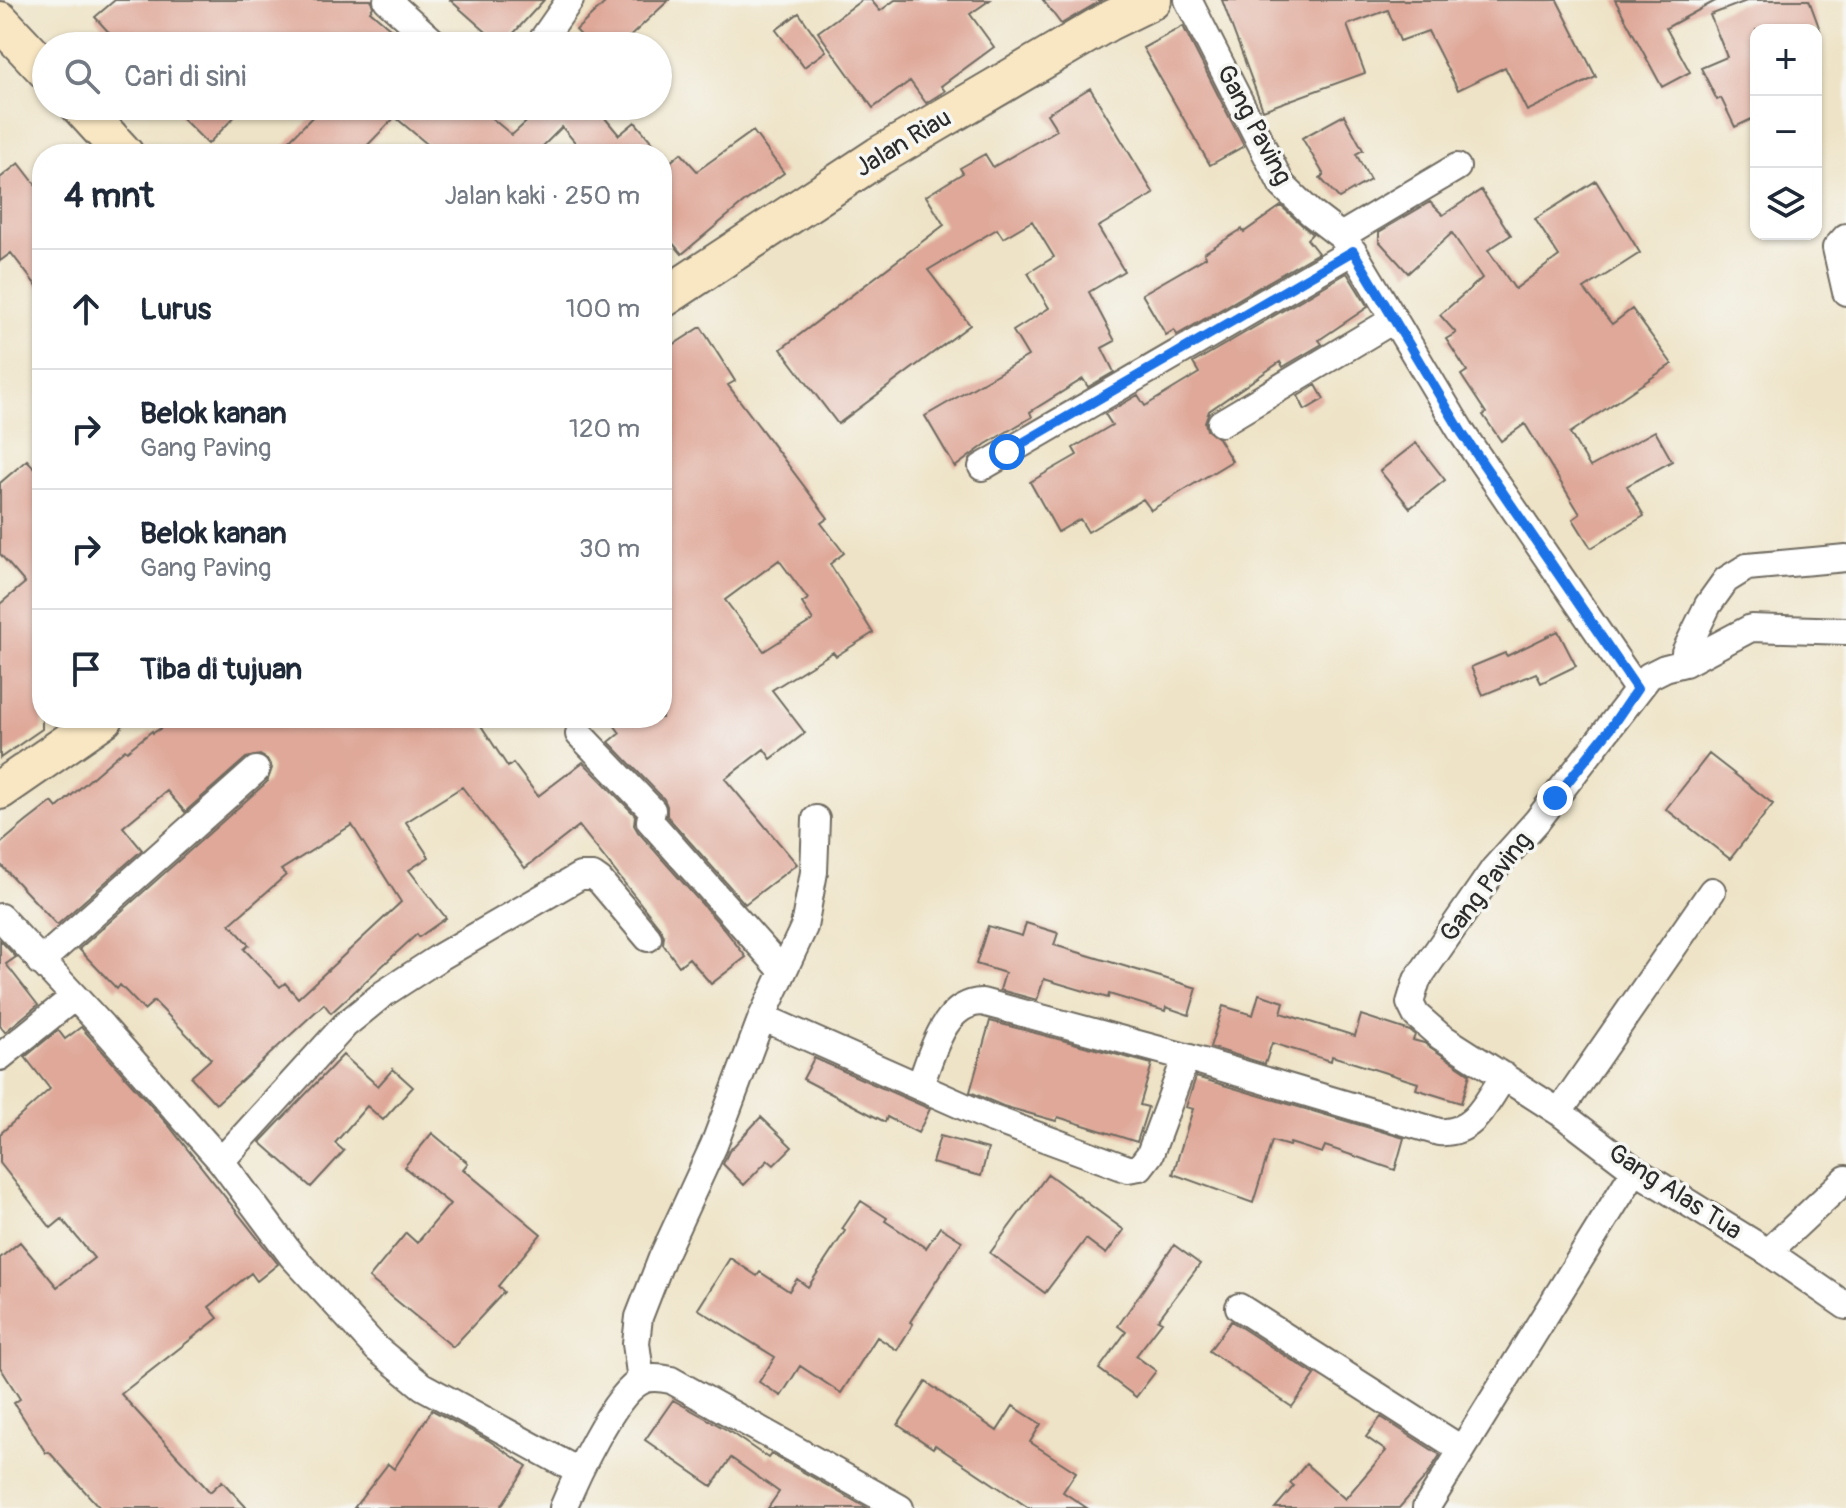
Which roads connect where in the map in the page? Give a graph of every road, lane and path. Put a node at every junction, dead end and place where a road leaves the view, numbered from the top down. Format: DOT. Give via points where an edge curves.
graph roads {
  1 [pos="387,0"];
  2 [pos="570,0"];
  3 [pos="1152,0"];
  4 [pos="1188,0"];
  5 [pos="0,21"];
  6 [pos="422,32"];
  7 [pos="548,32"];
  8 [pos="32,55"];
  9 [pos="93,120"];
  10 [pos="115,144"];
  11 [pos="1457,167"];
  12 [pos="1846,237"];
  13 [pos="1347,244"];
  14 [pos="672,292"];
  15 [pos="1846,292"];
  16 [pos="1393,320"];
  17 [pos="1221,423"];
  18 [pos="982,467"];
  19 [pos="1846,558"];
  20 [pos="1846,631"];
  21 [pos="1685,663"];
  22 [pos="1637,689"];
  23 [pos="90,728"];
  24 [pos="579,734"];
  25 [pos="256,770"];
  26 [pos="0,790"];
  27 [pos="816,819"];
  28 [pos="1712,891"];
  29 [pos="0,917"];
  30 [pos="648,938"];
  31 [pos="40,962"];
  32 [pos="782,970"];
  33 [pos="74,997"];
  34 [pos="762,1017"];
  35 [pos="0,1057"];
  36 [pos="1186,1057"];
  37 [pos="1504,1076"];
  38 [pos="920,1085"];
  39 [pos="1559,1112"];
  40 [pos="221,1161"];
  41 [pos="1635,1170"];
  42 [pos="1846,1179"];
  43 [pos="1768,1252"];
  44 [pos="1846,1306"];
  45 [pos="1239,1307"];
  46 [pos="641,1381"];
  47 [pos="1461,1449"];
  48 [pos="578,1471"];
  49 [pos="563,1508"];
  50 [pos="900,1508"];
  51 [pos="1426,1508"];
  1 -- 6 [label="street"];
  2 -- 7 [label="street"];
  3 -- 14 [label="main road, Jalan Riau" via="879,156"];
  4 -- 13 [label="street, Gang Paving" via="1282,185"];
  5 -- 8 [label="main road"];
  9 -- 10 [label="main road"];
  11 -- 13 [label="street"];
  12 -- 15 [label="street" via="1836,248"];
  13 -- 16 [label="street, Gang Paving"];
  13 -- 18 [label="street"];
  16 -- 17 [label="street"];
  16 -- 22 [label="street, Gang Paving" via="1462,433"];
  19 -- 21 [label="street" via="1747,567 1726,580 1696,628"];
  20 -- 21 [label="street" via="1751,628"];
  21 -- 22 [label="street" via="1649,676"];
  22 -- 37 [label="street, Gang Paving" via="1494,869 1411,994 1412,1010 1426,1024"];
  23 -- 26 [label="main road"];
  24 -- 32 [label="street" via="652,810 650,821"];
  25 -- 31 [label="street"];
  27 -- 32 [label="street" via="804,927"];
  28 -- 39 [label="street"];
  29 -- 31 [label="street"];
  30 -- 40 [label="street" via="600,881 580,876 383,994 345,1025"];
  31 -- 33 [label="street"];
  32 -- 34 [label="street"];
  33 -- 35 [label="street"];
  33 -- 40 [label="street"];
  34 -- 38 [label="street"];
  34 -- 46 [label="street" via="714,1145 639,1317"];
  36 -- 37 [label="street" via="1447,1133 1468,1126"];
  36 -- 38 [label="street" via="975,1002 949,1019"];
  36 -- 38 [label="street" via="1150,1154 1132,1169 1043,1139"];
  37 -- 39 [label="street, Gang Alas Tua"];
  39 -- 41 [label="street, Gang Alas Tua"];
  40 -- 48 [label="street" via="292,1256 377,1349 422,1386"];
  41 -- 43 [label="street, Gang Alas Tua"];
  41 -- 47 [label="street"];
  42 -- 43 [label="street"];
  43 -- 44 [label="street, Gang Alas Tua"];
  45 -- 47 [label="street"];
  46 -- 48 [label="street" via="621,1401"];
  46 -- 50 [label="street" via="671,1380"];
  47 -- 51 [label="street"];
  48 -- 49 [label="street"];
}
